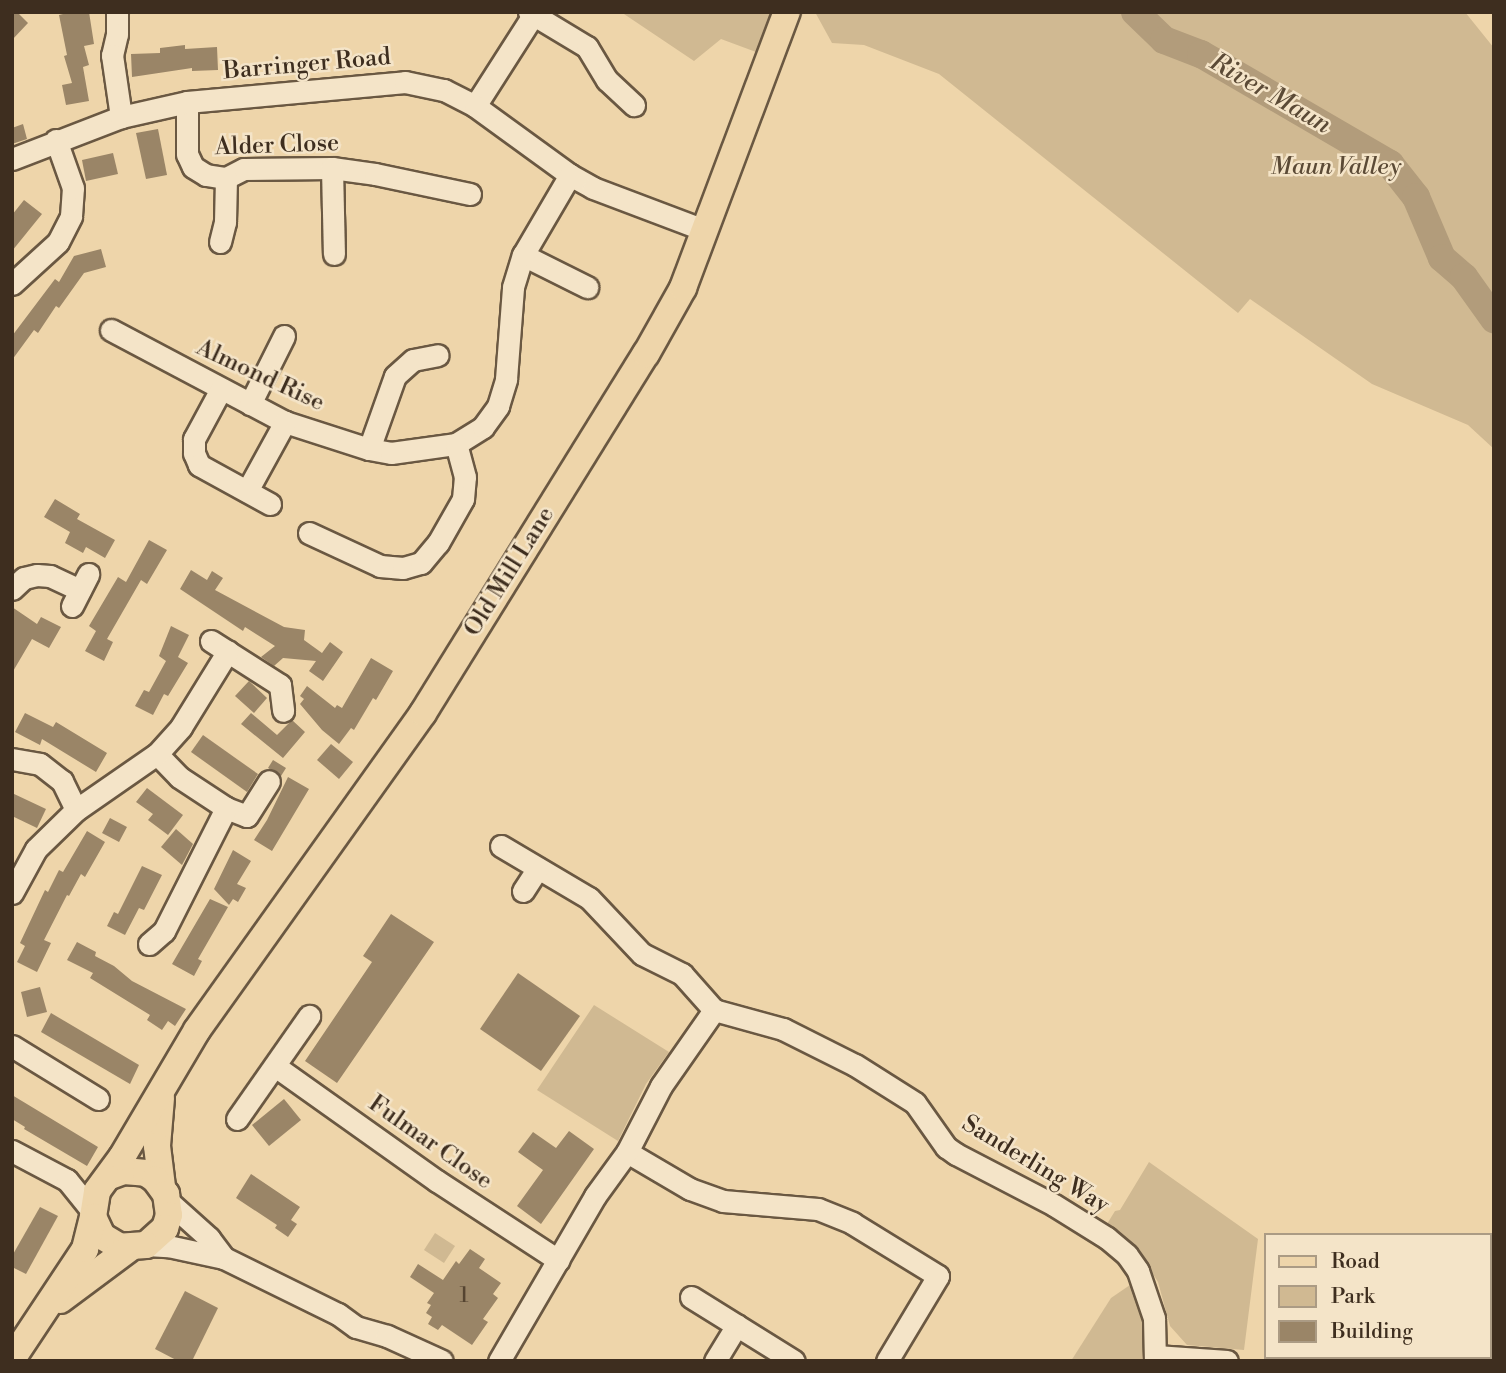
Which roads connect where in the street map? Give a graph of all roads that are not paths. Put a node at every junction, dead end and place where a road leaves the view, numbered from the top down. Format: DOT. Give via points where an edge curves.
graph roads {
  1 [pos="117,12"];
  2 [pos="787,12"];
  3 [pos="532,13"];
  4 [pos="187,102"];
  5 [pos="634,105"];
  6 [pos="475,106"];
  7 [pos="121,117"];
  8 [pos="56,140"];
  9 [pos="12,159"];
  10 [pos="332,169"];
  11 [pos="569,175"];
  12 [pos="226,177"];
  13 [pos="470,194"];
  14 [pos="704,230"];
  15 [pos="220,242"];
  16 [pos="334,254"];
  17 [pos="523,255"];
  18 [pos="12,284"];
  19 [pos="587,287"];
  20 [pos="284,336"];
  21 [pos="118,341"];
  22 [pos="438,355"];
  23 [pos="221,389"];
  24 [pos="250,404"];
  25 [pos="285,422"];
  26 [pos="456,444"];
  27 [pos="369,449"];
  28 [pos="247,491"];
  29 [pos="270,504"];
  30 [pos="309,533"];
  31 [pos="12,589"];
  32 [pos="80,590"];
  33 [pos="283,711"];
  34 [pos="157,754"];
  35 [pos="12,759"];
  36 [pos="269,781"];
  37 [pos="226,808"];
  38 [pos="76,810"];
  39 [pos="501,846"];
  40 [pos="538,867"];
  41 [pos="523,891"];
  42 [pos="12,893"];
  43 [pos="149,944"];
  44 [pos="714,1010"];
  45 [pos="309,1016"];
  46 [pos="12,1046"];
  47 [pos="275,1066"];
  48 [pos="161,1093"];
  49 [pos="98,1099"];
  50 [pos="237,1119"];
  51 [pos="12,1152"];
  52 [pos="627,1152"];
  53 [pos="108,1178"];
  54 [pos="66,1180"];
  55 [pos="165,1194"];
  56 [pos="92,1214"];
  57 [pos="138,1247"];
  58 [pos="225,1258"];
  59 [pos="558,1260"];
  60 [pos="691,1297"];
  61 [pos="47,1309"];
  62 [pos="737,1325"];
  63 [pos="1155,1358"];
  64 [pos="12,1359"];
  65 [pos="893,1359"];
  66 [pos="442,1361"];
  67 [pos="499,1361"];
  68 [pos="715,1361"];
  69 [pos="794,1361"];
  70 [pos="1227,1361"];
  1 -- 7 [label="street" via="112,55"];
  2 -- 14 [label="main road, Old Mill Lane"];
  3 -- 5 [label="street" via="587,47 607,80"];
  3 -- 6 [label="street"];
  4 -- 6 [label="street, Barringer Road" via="405,82 444,90"];
  4 -- 7 [label="street, Barringer Road"];
  4 -- 12 [label="street, Alder Close" via="187,154 194,167 206,175"];
  6 -- 11 [label="street, Barringer Road"];
  7 -- 8 [label="street, Barringer Road"];
  8 -- 9 [label="street, Barringer Road"];
  8 -- 18 [label="street" via="73,188 71,216 58,242"];
  10 -- 12 [label="street, Alder Close" via="244,169"];
  10 -- 13 [label="street, Alder Close"];
  10 -- 16 [label="street"];
  11 -- 14 [label="street, Barringer Road" via="637,207"];
  11 -- 17 [label="street, Almond Rise"];
  12 -- 15 [label="street"];
  14 -- 48 [label="main road, Old Mill Lane" via="683,288 646,354 423,713 197,1030"];
  17 -- 19 [label="street"];
  17 -- 26 [label="street, Almond Rise" via="513,287 506,379 498,406 483,427"];
  20 -- 24 [label="street"];
  21 -- 23 [label="street, Almond Rise"];
  22 -- 27 [label="street" via="413,360 394,376"];
  23 -- 24 [label="street, Almond Rise"];
  23 -- 28 [label="street" via="194,439 194,453 199,465"];
  24 -- 25 [label="street, Almond Rise"];
  25 -- 27 [label="street, Almond Rise"];
  25 -- 28 [label="street"];
  26 -- 27 [label="street, Almond Rise" via="391,453"];
  26 -- 30 [label="street" via="465,477 463,499 421,563 403,568 380,566"];
  28 -- 29 [label="street"];
  31 -- 32 [label="street" via="24,578 37,575"];
  33 -- 34 [label="street" via="288,678 220,646 181,727"];
  34 -- 37 [label="street" via="179,777"];
  34 -- 38 [label="street"];
  35 -- 38 [label="street" via="40,764 62,781"];
  36 -- 37 [label="street" via="247,816"];
  37 -- 43 [label="street" via="164,931"];
  38 -- 42 [label="street" via="36,849"];
  39 -- 40 [label="street"];
  40 -- 41 [label="street"];
  40 -- 44 [label="street" via="589,898 642,954 681,974"];
  44 -- 52 [label="street" via="661,1086"];
  44 -- 63 [label="street, Sanderling Way" via="783,1028 855,1065 915,1103 956,1154 1107,1238 1138,1271 1154,1318"];
  45 -- 47 [label="street"];
  46 -- 49 [label="street" via="73,1095"];
  47 -- 50 [label="street"];
  47 -- 59 [label="street, Fulmar Close"];
  48 -- 53 [label="main road, Old Mill Lane"];
  48 -- 55 [label="main road, Old Mill Lane" via="157,1146"];
  51 -- 54 [label="street"];
  52 -- 59 [label="street"];
  52 -- 65 [label="street" via="690,1189 723,1200 818,1209 852,1223 938,1276"];
  53 -- 54 [label="street"];
  53 -- 55 [label="main road" via="146,1173"];
  53 -- 56 [label="main road, Old Mill Lane" via="97,1191"];
  54 -- 56 [label="street"];
  55 -- 57 [label="main road, Old Mill Lane" via="165,1228"];
  55 -- 58 [label="street"];
  56 -- 57 [label="main road" via="96,1227 110,1242"];
  56 -- 61 [label="main road, Old Mill Lane" via="85,1249"];
  57 -- 58 [label="street" via="168,1246"];
  57 -- 61 [label="main road, Old Mill Lane"];
  58 -- 66 [label="street" via="356,1327"];
  59 -- 67 [label="street"];
  60 -- 62 [label="street"];
  61 -- 64 [label="main road, Old Mill Lane"];
  62 -- 68 [label="street"];
  62 -- 69 [label="street"];
  63 -- 70 [label="street"];
}
